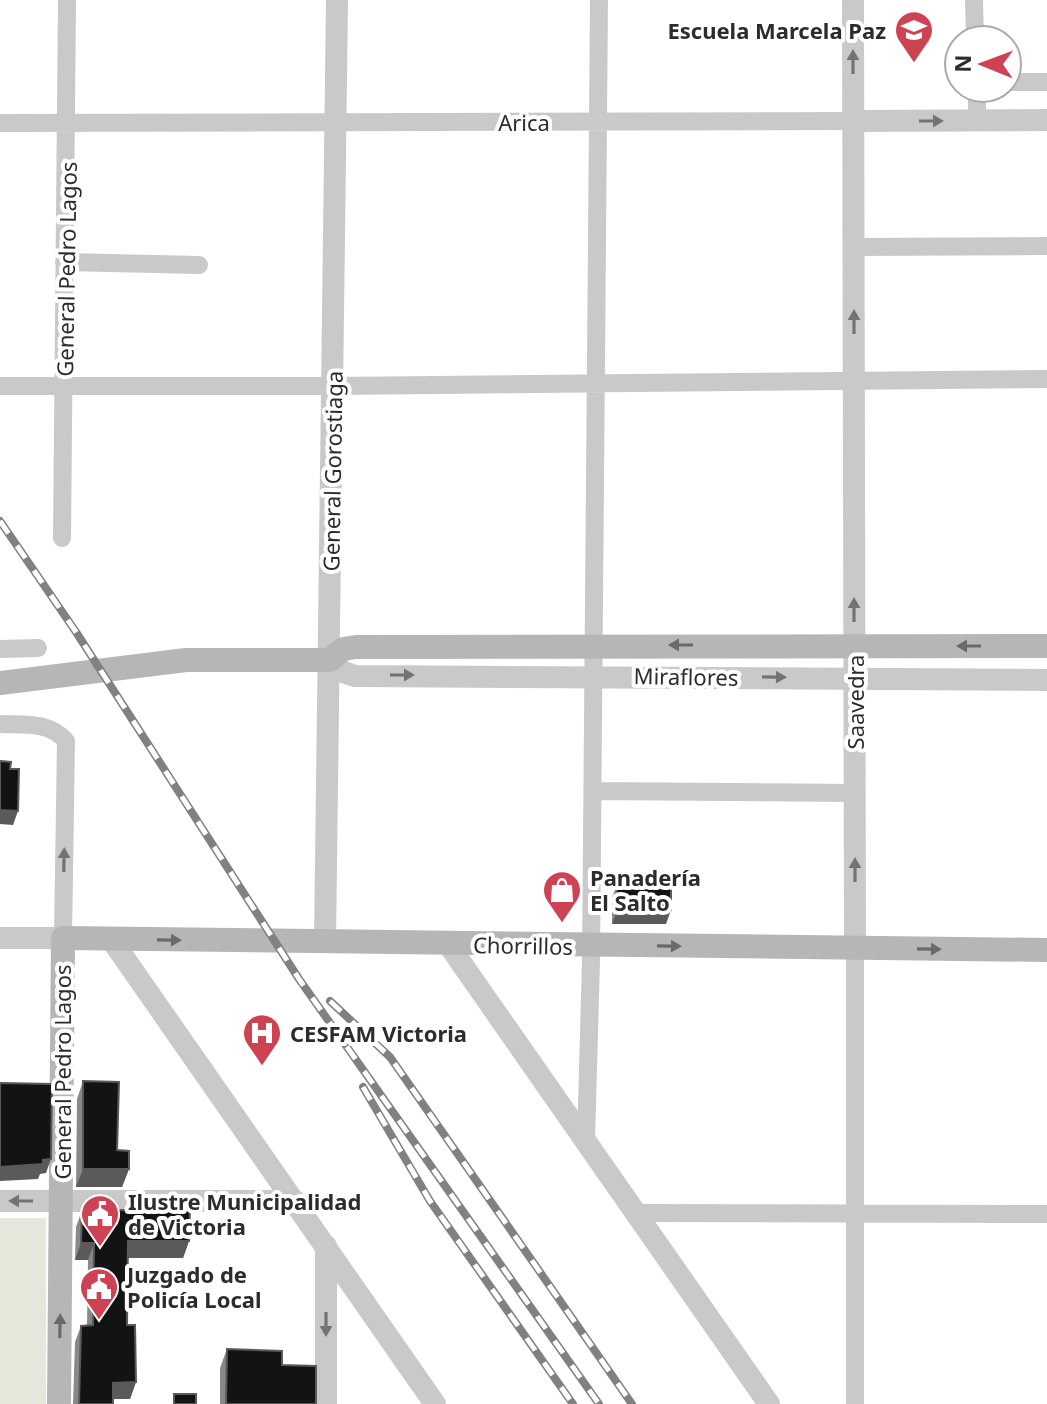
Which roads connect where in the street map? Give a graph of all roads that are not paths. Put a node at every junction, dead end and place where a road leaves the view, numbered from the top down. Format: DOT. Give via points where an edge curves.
graph roads {
  1 [pos="67,0"];
  2 [pos="337,0"];
  3 [pos="599,0"];
  4 [pos="853,0"];
  5 [pos="974,0"];
  6 [pos="975,24"];
  7 [pos="1023,82"];
  8 [pos="1047,82"];
  9 [pos="977,104"];
  10 [pos="1047,120"];
  11 [pos="853,121"];
  12 [pos="977,121"];
  13 [pos="336,122"];
  14 [pos="599,122"];
  15 [pos="0,123"];
  16 [pos="68,123"];
  17 [pos="1047,246"];
  18 [pos="854,247"];
  19 [pos="64,262"];
  20 [pos="199,265"];
  21 [pos="1047,379"];
  22 [pos="596,381"];
  23 [pos="854,381"];
  24 [pos="0,386"];
  25 [pos="65,386"];
  26 [pos="333,386"];
  27 [pos="62,538"];
  28 [pos="594,645"];
  29 [pos="854,646"];
  30 [pos="1047,646"];
  31 [pos="38,648"];
  32 [pos="0,649"];
  33 [pos="330,660"];
  34 [pos="594,675"];
  35 [pos="855,678"];
  36 [pos="1047,680"];
  37 [pos="0,683"];
  38 [pos="0,724"];
  39 [pos="593,791"];
  40 [pos="855,793"];
  41 [pos="0,938"];
  42 [pos="63,938"];
  43 [pos="111,939"];
  44 [pos="325,942"];
  45 [pos="448,944"];
  46 [pos="591,945"];
  47 [pos="855,948"];
  48 [pos="1047,950"];
  49 [pos="586,1141"];
  50 [pos="0,1201"];
  51 [pos="61,1201"];
  52 [pos="295,1201"];
  53 [pos="636,1213"];
  54 [pos="855,1213"];
  55 [pos="1047,1214"];
  56 [pos="326,1246"];
  57 [pos="59,1404"];
  58 [pos="326,1404"];
  59 [pos="435,1404"];
  60 [pos="769,1404"];
  61 [pos="855,1404"];
  1 -- 16 [label="street, General Pedro Lagos"];
  2 -- 13 [label="street, General Gorostiaga"];
  3 -- 14 [label="street"];
  11 -- 4 [label="street, Saavedra, one-way"];
  5 -- 6 [label="street"];
  7 -- 8 [label="street"];
  9 -- 12 [label="street"];
  10 -- 12 [label="street, Arica"];
  11 -- 12 [label="street, Arica, one-way"];
  11 -- 14 [label="street, Arica"];
  11 -- 18 [label="street, Saavedra"];
  13 -- 14 [label="street, Arica"];
  13 -- 16 [label="street, Arica"];
  13 -- 26 [label="street, General Gorostiaga"];
  14 -- 22 [label="street"];
  15 -- 16 [label="street, Arica"];
  16 -- 19 [label="street, General Pedro Lagos"];
  17 -- 18 [label="street"];
  23 -- 18 [label="street, Saavedra, one-way"];
  19 -- 20 [label="street"];
  19 -- 25 [label="street, General Pedro Lagos"];
  21 -- 23 [label="street"];
  22 -- 23 [label="street"];
  22 -- 26 [label="street"];
  22 -- 28 [label="street"];
  29 -- 23 [label="street, Saavedra, one-way"];
  24 -- 25 [label="street"];
  25 -- 26 [label="street"];
  25 -- 27 [label="street, General Pedro Lagos"];
  26 -- 33 [label="street, General Gorostiaga"];
  29 -- 28 [label="main road, Miraflores, one-way"];
  28 -- 33 [label="main road, Miraflores" via="356,647 343,649"];
  28 -- 34 [label="street"];
  30 -- 29 [label="main road, Miraflores, one-way"];
  29 -- 35 [label="street, Saavedra"];
  31 -- 32 [label="street"];
  33 -- 34 [label="street, Miraflores, one-way" via="355,676"];
  33 -- 37 [label="main road, Miraflores" via="223,658"];
  33 -- 44 [label="street, General Gorostiaga"];
  34 -- 35 [label="street, Miraflores, one-way"];
  34 -- 39 [label="street"];
  35 -- 36 [label="street, Miraflores"];
  35 -- 40 [label="street, Saavedra"];
  42 -- 38 [label="street, General Pedro Lagos, one-way" via="66,741 46,726"];
  39 -- 40 [label="street"];
  39 -- 46 [label="street"];
  47 -- 40 [label="street, Saavedra, one-way"];
  41 -- 42 [label="street, Chorrillos"];
  42 -- 43 [label="main road, Chorrillos"];
  42 -- 51 [label="main road, General Pedro Lagos"];
  43 -- 44 [label="main road, Chorrillos, one-way"];
  43 -- 52 [label="street"];
  44 -- 45 [label="main road, Chorrillos"];
  45 -- 46 [label="main road, Chorrillos"];
  45 -- 49 [label="street"];
  46 -- 47 [label="main road, Chorrillos, one-way"];
  46 -- 49 [label="street"];
  47 -- 48 [label="main road, Chorrillos, one-way"];
  47 -- 54 [label="street, Saavedra"];
  49 -- 53 [label="street"];
  51 -- 50 [label="street, one-way"];
  51 -- 52 [label="street"];
  57 -- 51 [label="main road, General Pedro Lagos, one-way"];
  52 -- 56 [label="street"];
  53 -- 54 [label="street"];
  53 -- 60 [label="street"];
  54 -- 55 [label="street"];
  54 -- 61 [label="street, Saavedra"];
  56 -- 58 [label="street, one-way"];
  56 -- 59 [label="street"];
}
